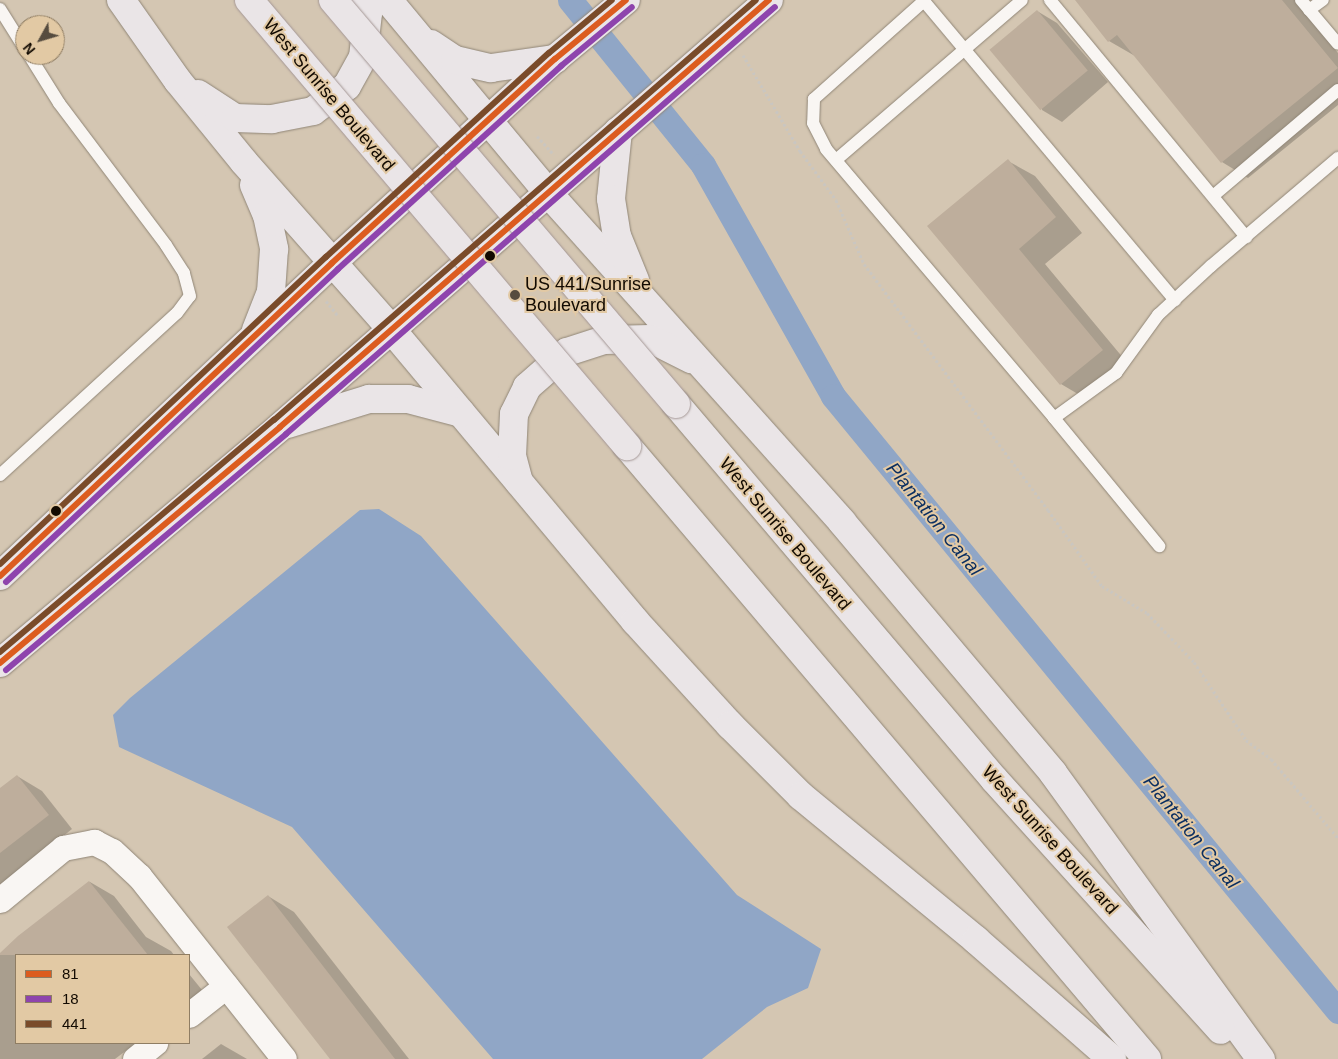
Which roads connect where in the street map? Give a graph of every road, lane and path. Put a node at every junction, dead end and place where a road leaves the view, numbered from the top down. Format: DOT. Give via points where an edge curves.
graph roads {
  1 [pos="121,0"];
  2 [pos="249,0"];
  3 [pos="333,0"];
  4 [pos="366,0"];
  5 [pos="388,0"];
  6 [pos="626,0"];
  7 [pos="769,0"];
  8 [pos="924,0"];
  9 [pos="1022,0"];
  10 [pos="1050,0"];
  11 [pos="1322,0"];
  12 [pos="1305,5"];
  13 [pos="0,9"];
  14 [pos="15,33"];
  15 [pos="415,33"];
  16 [pos="722,41"];
  17 [pos="1338,44"];
  18 [pos="965,50"];
  19 [pos="555,59"];
  20 [pos="35,65"];
  21 [pos="178,81"];
  22 [pos="1338,90"];
  23 [pos="486,120"];
  24 [pos="618,131"];
  25 [pos="537,136"];
  26 [pos="556,158"];
  27 [pos="1338,158"];
  28 [pos="836,160"];
  29 [pos="244,162"];
  30 [pos="549,194"];
  31 [pos="1213,196"];
  32 [pos="1246,237"];
  33 [pos="332,262"];
  34 [pos="322,297"];
  35 [pos="643,297"];
  36 [pos="1175,300"];
  37 [pos="338,316"];
  38 [pos="391,329"];
  39 [pos="252,339"];
  40 [pos="703,366"];
  41 [pos="462,414"];
  42 [pos="1054,418"];
  43 [pos="280,427"];
  44 [pos="0,475"];
  45 [pos="519,483"];
  46 [pos="1159,546"];
  47 [pos="0,576"];
  48 [pos="0,663"];
  49 [pos="1338,838"];
  50 [pos="0,900"];
  51 [pos="226,986"];
  52 [pos="190,1015"];
  53 [pos="154,1044"];
  54 [pos="135,1059"];
  55 [pos="284,1059"];
  56 [pos="1112,1059"];
  57 [pos="1148,1059"];
  58 [pos="1247,1059"];
  59 [pos="1261,1059"];
  1 -- 21 [label="main road"];
  2 -- 57 [label="main road, West Sunrise Boulevard, bridge"];
  3 -- 58 [label="main road, West Sunrise Boulevard, bridge" via="994,779"];
  4 -- 21 [label="main road" via="364,57 347,86 313,111 272,120 235,118"];
  5 -- 15 [label="main road"];
  6 -- 19 [label="main road"];
  7 -- 16 [label="main road"];
  8 -- 18 [label="lane"];
  8 -- 28 [label="lane" via="814,99 813,123 826,149"];
  9 -- 18 [label="lane"];
  10 -- 31 [label="lane"];
  11 -- 12 [label="lane"];
  12 -- 17 [label="lane"];
  13 -- 14 [label="lane"];
  15 -- 19 [label="main road" via="455,60 491,68"];
  15 -- 23 [label="main road"];
  16 -- 24 [label="main road"];
  16 -- 49 [label="path" via="836,200 864,264 1102,586 1147,613 1194,662 1246,740 1271,759"];
  18 -- 28 [label="lane"];
  18 -- 36 [label="lane"];
  19 -- 23 [label="main road"];
  20 -- 44 [label="lane" via="59,103 166,245 184,273 190,296 177,313"];
  21 -- 29 [label="main road"];
  22 -- 31 [label="lane"];
  23 -- 30 [label="main road"];
  23 -- 33 [label="main road"];
  24 -- 30 [label="main road"];
  24 -- 35 [label="main road" via="611,199 617,236"];
  25 -- 26 [label="path"];
  27 -- 32 [label="lane"];
  28 -- 42 [label="lane"];
  29 -- 33 [label="main road"];
  29 -- 39 [label="main road" via="267,215 274,249 271,292"];
  30 -- 35 [label="main road"];
  30 -- 38 [label="main road"];
  31 -- 32 [label="lane"];
  32 -- 36 [label="lane"];
  33 -- 38 [label="main road"];
  33 -- 39 [label="main road"];
  34 -- 37 [label="path"];
  35 -- 40 [label="main road"];
  36 -- 42 [label="lane" via="1158,315 1116,373"];
  38 -- 41 [label="main road"];
  38 -- 43 [label="main road"];
  39 -- 47 [label="main road"];
  40 -- 45 [label="main road" via="651,339 604,340 567,352 527,387 514,414 512,456"];
  40 -- 59 [label="main road" via="842,522 1053,773"];
  41 -- 43 [label="main road" via="408,399 369,399"];
  41 -- 45 [label="main road"];
  42 -- 46 [label="lane"];
  43 -- 48 [label="main road"];
  45 -- 56 [label="main road" via="635,621 730,725 802,796 976,940"];
  50 -- 51 [label="street" via="64,848 94,842 112,851 139,876"];
  51 -- 52 [label="street"];
  51 -- 55 [label="street"];
  53 -- 54 [label="street"];
}
